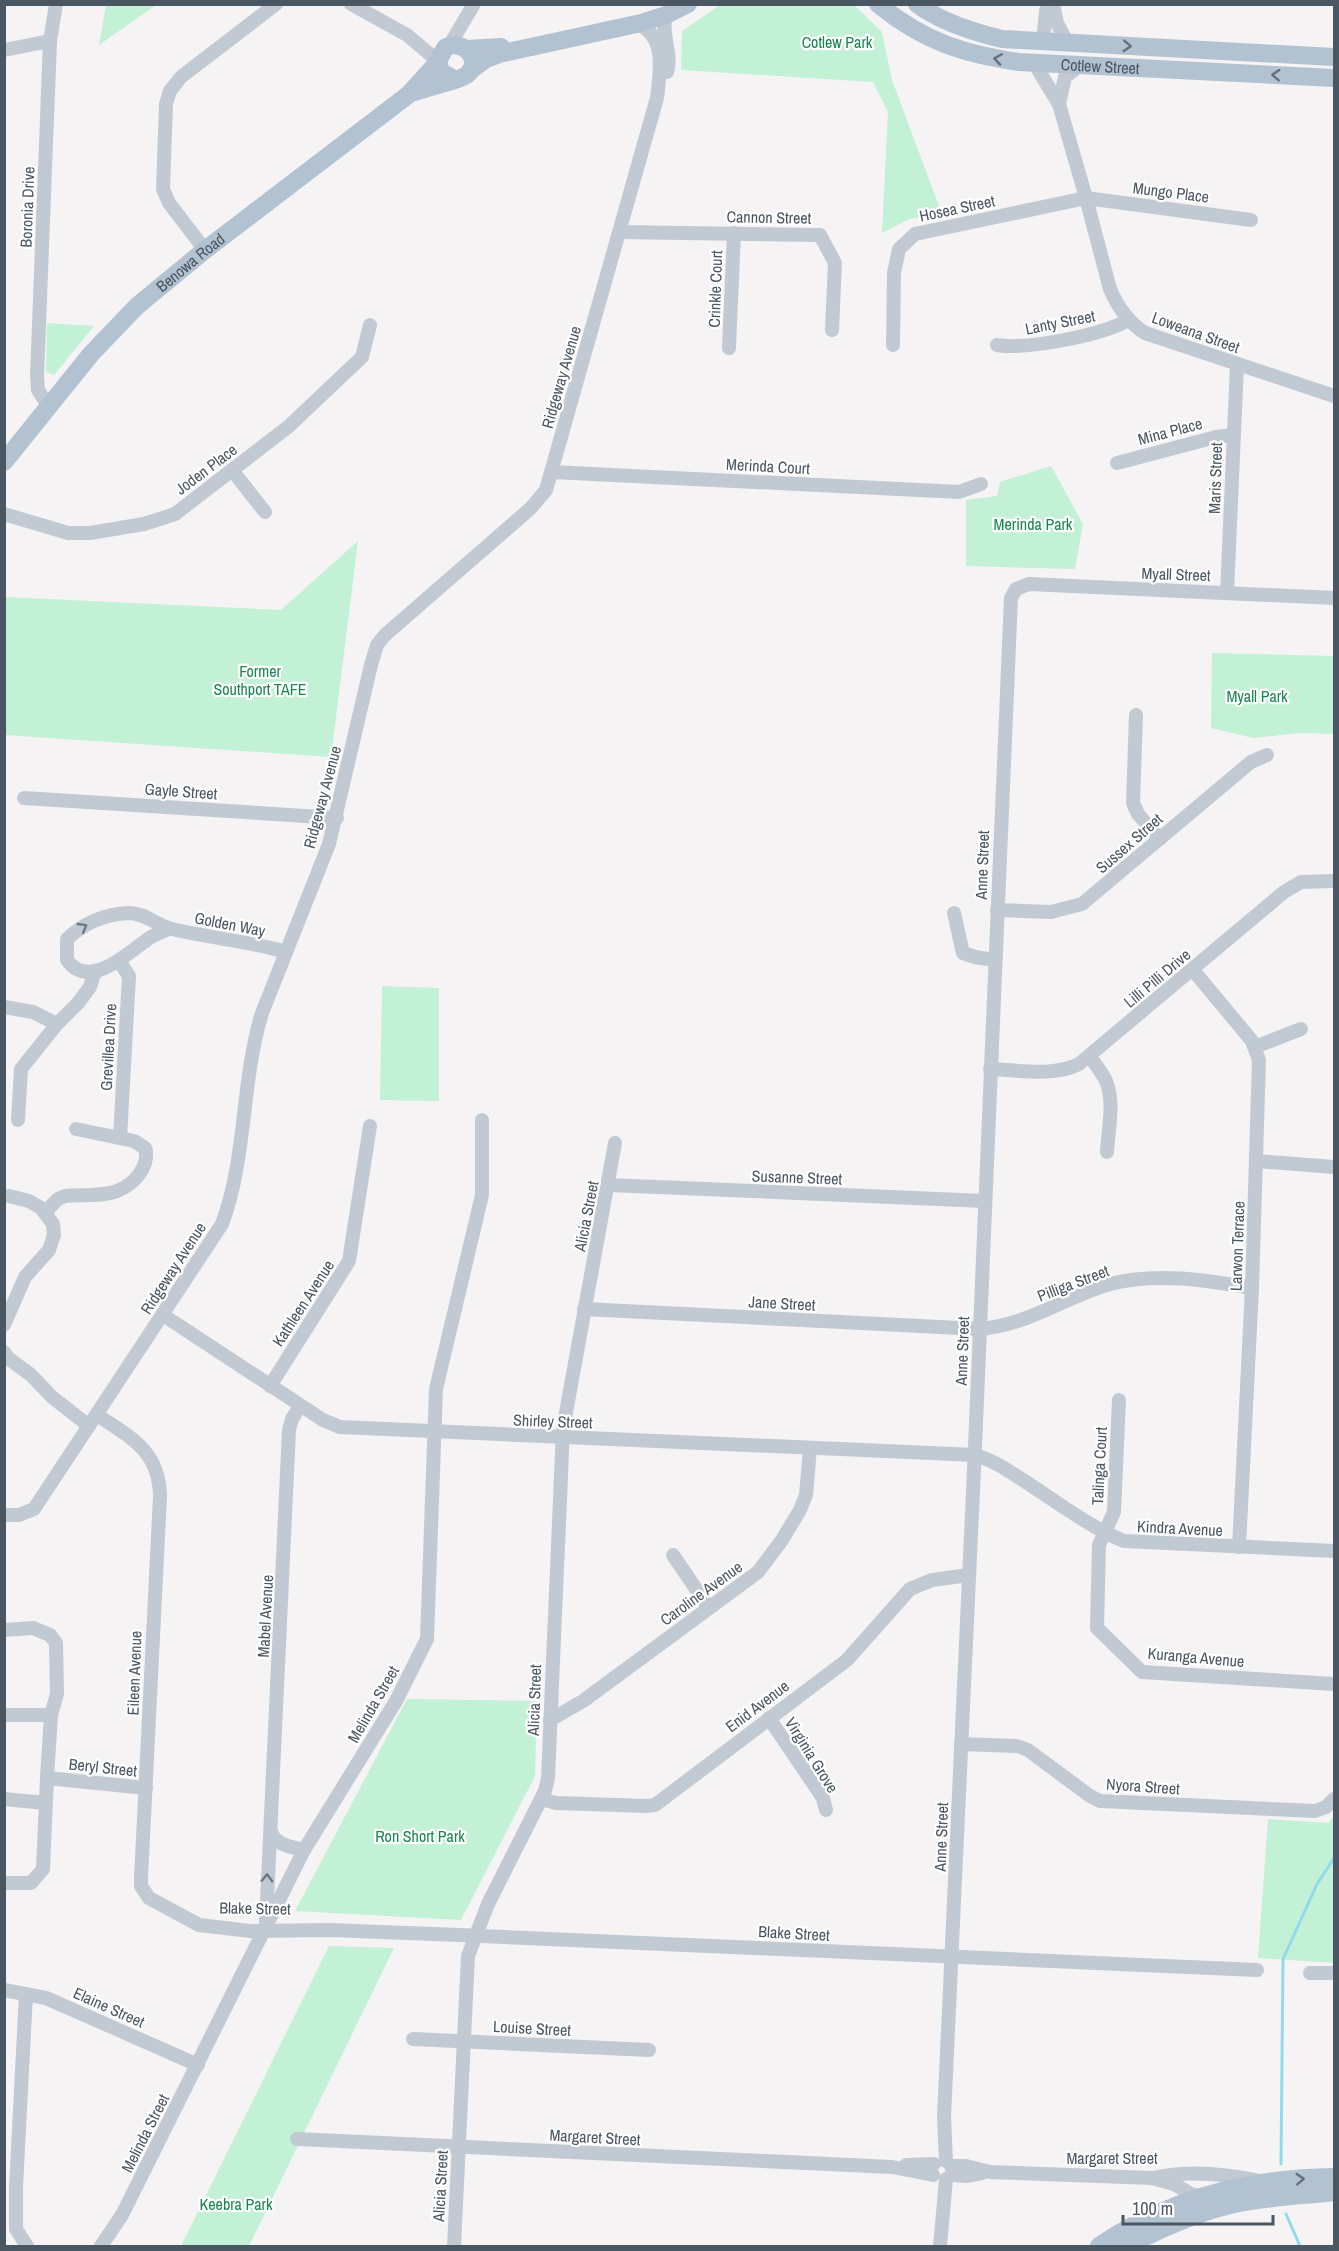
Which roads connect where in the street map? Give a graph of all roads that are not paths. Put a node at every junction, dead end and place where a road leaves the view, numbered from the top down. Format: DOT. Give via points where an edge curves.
graph roads {
  1 [pos="56,4"];
  2 [pos="276,4"];
  3 [pos="351,4"];
  4 [pos="688,4"];
  5 [pos="878,4"];
  6 [pos="917,4"];
  7 [pos="1052,4"];
  8 [pos="668,10"];
  9 [pos="471,11"];
  10 [pos="638,24"];
  11 [pos="50,41"];
  12 [pos="1043,42"];
  13 [pos="1068,44"];
  14 [pos="4,50"];
  15 [pos="450,52"];
  16 [pos="1335,57"];
  17 [pos="1034,63"];
  18 [pos="1085,65"];
  19 [pos="471,70"];
  20 [pos="1335,78"];
  21 [pos="454,79"];
  22 [pos="408,95"];
  23 [pos="657,98"];
  24 [pos="1059,104"];
  25 [pos="1086,198"];
  26 [pos="1251,220"];
  27 [pos="619,232"];
  28 [pos="734,232"];
  29 [pos="204,250"];
  30 [pos="1128,320"];
  31 [pos="370,325"];
  32 [pos="832,330"];
  33 [pos="892,345"];
  34 [pos="997,345"];
  35 [pos="729,348"];
  36 [pos="1237,365"];
  37 [pos="1335,396"];
  38 [pos="48,407"];
  39 [pos="1233,435"];
  40 [pos="4,462"];
  41 [pos="1117,463"];
  42 [pos="232,470"];
  43 [pos="552,472"];
  44 [pos="981,484"];
  45 [pos="265,512"];
  46 [pos="4,514"];
  47 [pos="1016,588"];
  48 [pos="1227,593"];
  49 [pos="1335,598"];
  50 [pos="1136,715"];
  51 [pos="1267,755"];
  52 [pos="24,798"];
  53 [pos="337,818"];
  54 [pos="1160,839"];
  55 [pos="1335,881"];
  56 [pos="997,910"];
  57 [pos="954,913"];
  58 [pos="169,929"];
  59 [pos="286,952"];
  60 [pos="995,960"];
  61 [pos="119,961"];
  62 [pos="1193,970"];
  63 [pos="95,971"];
  64 [pos="4,1007"];
  65 [pos="57,1024"];
  66 [pos="1301,1029"];
  67 [pos="1255,1047"];
  68 [pos="1090,1057"];
  69 [pos="990,1069"];
  70 [pos="18,1120"];
  71 [pos="482,1120"];
  72 [pos="370,1126"];
  73 [pos="76,1129"];
  74 [pos="120,1138"];
  75 [pos="615,1143"];
  76 [pos="1107,1152"];
  77 [pos="1256,1161"];
  78 [pos="1335,1167"];
  79 [pos="609,1185"];
  80 [pos="9,1196"];
  81 [pos="984,1201"];
  82 [pos="45,1212"];
  83 [pos="1252,1288"];
  84 [pos="584,1309"];
  85 [pos="163,1315"];
  86 [pos="4,1325"];
  87 [pos="979,1329"];
  88 [pos="4,1352"];
  89 [pos="270,1386"];
  90 [pos="1119,1401"];
  91 [pos="300,1406"];
  92 [pos="93,1421"];
  93 [pos="433,1432"];
  94 [pos="562,1437"];
  95 [pos="810,1448"];
  96 [pos="975,1455"];
  97 [pos="4,1515"];
  98 [pos="1105,1531"];
  99 [pos="1239,1547"];
  100 [pos="1335,1551"];
  101 [pos="673,1555"];
  102 [pos="969,1575"];
  103 [pos="709,1608"];
  104 [pos="4,1630"];
  105 [pos="1335,1684"];
  106 [pos="4,1715"];
  107 [pos="51,1715"];
  108 [pos="769,1718"];
  109 [pos="550,1720"];
  110 [pos="962,1744"];
  111 [pos="47,1778"];
  112 [pos="146,1788"];
  113 [pos="4,1799"];
  114 [pos="541,1799"];
  115 [pos="1335,1799"];
  116 [pos="45,1803"];
  117 [pos="826,1810"];
  118 [pos="271,1831"];
  119 [pos="304,1851"];
  120 [pos="4,1883"];
  121 [pos="201,1925"];
  122 [pos="265,1925"];
  123 [pos="474,1935"];
  124 [pos="952,1957"];
  125 [pos="1257,1970"];
  126 [pos="1310,1973"];
  127 [pos="1335,1974"];
  128 [pos="4,1990"];
  129 [pos="26,1994"];
  130 [pos="413,2039"];
  131 [pos="464,2042"];
  132 [pos="649,2050"];
  133 [pos="198,2064"];
  134 [pos="297,2139"];
  135 [pos="459,2147"];
  136 [pos="942,2170"];
  137 [pos="1193,2175"];
  138 [pos="1335,2177"];
  139 [pos="1153,2178"];
  140 [pos="1264,2191"];
  141 [pos="1335,2192"];
  142 [pos="1204,2204"];
  143 [pos="27,2247"];
  144 [pos="101,2247"];
  145 [pos="454,2247"];
  146 [pos="940,2247"];
  147 [pos="1099,2247"];
  148 [pos="1127,2247"];
  1 -- 11 [label="street, Boronia Drive"];
  2 -- 29 [label="street" via="181,77 166,104 165,195"];
  3 -- 15 [label="street" via="406,36"];
  4 -- 8 [label="main road"];
  17 -- 5 [label="main road, Cotlew Street, one-way" via="990,58 938,43"];
  6 -- 12 [label="main road, Cotlew Street" via="981,34"];
  7 -- 12 [label="street" via="1047,11"];
  7 -- 13 [label="street"];
  8 -- 10 [label="main road"];
  8 -- 15 [label="main road" via="499,47"];
  8 -- 23 [label="street, Ridgeway Avenue" via="664,22 669,67"];
  9 -- 15 [label="street"];
  10 -- 19 [label="main road" via="499,54"];
  10 -- 23 [label="street, Ridgeway Avenue" via="653,33 657,42"];
  11 -- 14 [label="street"];
  11 -- 38 [label="street, Boronia Drive" via="37,385"];
  12 -- 13 [label="main road, Cotlew Street"];
  12 -- 18 [label="main road" via="1052,56 1081,59"];
  13 -- 16 [label="main road, Cotlew Street, one-way"];
  15 -- 19 [label="main road" via="472,59"];
  15 -- 21 [label="main road" via="441,72"];
  15 -- 22 [label="main road, Benowa Road"];
  17 -- 18 [label="main road, Cotlew Street"];
  17 -- 24 [label="street, Loweana Street"];
  20 -- 18 [label="main road, Cotlew Street, one-way"];
  18 -- 24 [label="street" via="1065,77"];
  19 -- 21 [label="main road, Benowa Road"];
  21 -- 22 [label="main road, Benowa Road"];
  22 -- 29 [label="main road, Benowa Road"];
  23 -- 27 [label="street, Ridgeway Avenue"];
  24 -- 25 [label="street, Loweana Street"];
  25 -- 26 [label="street, Mungo Place"];
  25 -- 30 [label="street, Loweana Street" via="1110,290"];
  25 -- 33 [label="street, Hosea Street" via="915,234 899,249 894,273"];
  27 -- 28 [label="street, Cannon Street"];
  27 -- 43 [label="street, Ridgeway Avenue"];
  28 -- 32 [label="street, Cannon Street" via="820,235 834,263"];
  28 -- 35 [label="street, Crinkle Court"];
  29 -- 38 [label="main road, Benowa Road" via="124,317"];
  30 -- 34 [label="street, Lanty Street" via="1107,330 1023,347"];
  30 -- 36 [label="street, Loweana Street" via="1146,333"];
  31 -- 42 [label="street, Joden Place" via="362,357 288,427"];
  36 -- 37 [label="street, Loweana Street"];
  36 -- 39 [label="street, Maris Street"];
  38 -- 40 [label="main road, Benowa Road"];
  39 -- 41 [label="street, Mina Place"];
  39 -- 48 [label="street, Maris Street"];
  42 -- 45 [label="street"];
  42 -- 46 [label="street, Joden Place" via="175,514 144,524 68,533"];
  43 -- 44 [label="street, Merinda Court" via="959,492"];
  43 -- 53 [label="street, Ridgeway Avenue" via="546,490 531,508 377,645"];
  47 -- 48 [label="street, Myall Street" via="1029,584"];
  47 -- 56 [label="street, Anne Street" via="1010,603"];
  48 -- 49 [label="street, Myall Street"];
  50 -- 54 [label="street" via="1133,803"];
  51 -- 54 [label="street, Sussex Street" via="1251,762"];
  52 -- 53 [label="street, Gayle Street"];
  53 -- 59 [label="street, Ridgeway Avenue"];
  54 -- 56 [label="street, Sussex Street" via="1089,900 1075,907 1051,912"];
  55 -- 62 [label="street, Lilli Pilli Drive" via="1301,882 1284,892"];
  56 -- 60 [label="street, Anne Street"];
  57 -- 60 [label="street" via="963,953"];
  58 -- 59 [label="street, Golden Way"];
  58 -- 61 [label="street, Golden Way"];
  63 -- 58 [label="street, Golden Way, one-way" via="74,968 65,954 67,939 86,924 131,913"];
  59 -- 85 [label="street, Ridgeway Avenue" via="254,1039 226,1213"];
  60 -- 69 [label="street, Anne Street"];
  61 -- 63 [label="street, Golden Way"];
  61 -- 74 [label="street, Grevillea Drive" via="129,976"];
  62 -- 67 [label="street, Larwon Terrace"];
  62 -- 68 [label="street, Lilli Pilli Drive"];
  63 -- 65 [label="street" via="90,987"];
  64 -- 65 [label="street" via="33,1012"];
  65 -- 70 [label="street" via="21,1069"];
  66 -- 67 [label="street"];
  67 -- 77 [label="street, Larwon Terrace" via="1260,1069"];
  68 -- 69 [label="street, Lilli Pilli Drive" via="1062,1070"];
  68 -- 76 [label="street" via="1109,1089"];
  69 -- 81 [label="street, Anne Street"];
  71 -- 93 [label="street, Melinda Street" via="482,1195 440,1369"];
  72 -- 89 [label="street, Kathleen Avenue" via="349,1261"];
  73 -- 74 [label="street"];
  74 -- 82 [label="street" via="145,1148 145,1167 136,1178 116,1192 65,1196"];
  75 -- 79 [label="street, Alicia Street"];
  77 -- 78 [label="street"];
  77 -- 83 [label="street, Larwon Terrace"];
  79 -- 81 [label="street, Susanne Street"];
  79 -- 84 [label="street, Alicia Street"];
  80 -- 82 [label="street" via="29,1201"];
  81 -- 87 [label="street, Anne Street"];
  82 -- 86 [label="street" via="53,1224 53,1242 25,1278"];
  83 -- 87 [label="street, Pilliga Street" via="1136,1278 1108,1285 1023,1320"];
  83 -- 99 [label="street, Larwon Terrace"];
  84 -- 87 [label="street, Jane Street"];
  84 -- 94 [label="street, Alicia Street"];
  85 -- 89 [label="street, Shirley Street"];
  85 -- 92 [label="street, Ridgeway Avenue"];
  87 -- 96 [label="street, Anne Street"];
  88 -- 92 [label="street, Eileen Avenue" via="52,1397"];
  89 -- 91 [label="street, Shirley Street"];
  90 -- 98 [label="street, Talinga Court" via="1114,1512"];
  91 -- 93 [label="street, Shirley Street" via="340,1427"];
  91 -- 118 [label="street, Mabel Avenue" via="289,1430"];
  92 -- 97 [label="street, Ridgeway Avenue" via="34,1509"];
  92 -- 112 [label="street, Eileen Avenue" via="136,1441 154,1466 160,1486"];
  93 -- 94 [label="street, Shirley Street"];
  93 -- 119 [label="street, Melinda Street" via="427,1639 396,1701"];
  94 -- 95 [label="street, Shirley Street"];
  94 -- 109 [label="street, Alicia Street"];
  95 -- 96 [label="street, Shirley Street"];
  95 -- 103 [label="street, Caroline Avenue" via="806,1495 782,1540 758,1572"];
  96 -- 98 [label="street, Kindra Avenue" via="1008,1469"];
  96 -- 102 [label="street, Anne Street"];
  98 -- 99 [label="street, Kindra Avenue" via="1132,1542"];
  98 -- 105 [label="street, Kuranga Avenue" via="1099,1545 1097,1628 1142,1672"];
  99 -- 100 [label="street, Kindra Avenue"];
  101 -- 103 [label="street"];
  102 -- 108 [label="street, Enid Avenue" via="932,1580 910,1589 847,1660"];
  102 -- 110 [label="street, Anne Street"];
  103 -- 109 [label="street, Caroline Avenue" via="583,1701"];
  104 -- 107 [label="street, Beryl Street" via="33,1628 50,1635 56,1643 57,1694"];
  106 -- 107 [label="street"];
  107 -- 111 [label="street, Beryl Street"];
  108 -- 114 [label="street, Enid Avenue" via="655,1804 556,1803"];
  108 -- 117 [label="street, Virginia Grove" via="823,1798"];
  109 -- 114 [label="street, Alicia Street" via="548,1778"];
  110 -- 115 [label="street, Nyora Street" via="1028,1750 1100,1801 1315,1811"];
  110 -- 124 [label="street, Anne Street"];
  111 -- 112 [label="street, Beryl Street"];
  111 -- 116 [label="street"];
  112 -- 121 [label="street, Eileen Avenue" via="141,1886 155,1903"];
  113 -- 116 [label="street"];
  114 -- 123 [label="street, Alicia Street"];
  116 -- 120 [label="street" via="43,1869 31,1883"];
  118 -- 119 [label="street" via="277,1841"];
  122 -- 118 [label="street, Mabel Avenue, one-way"];
  119 -- 122 [label="street, Melinda Street"];
  121 -- 122 [label="street, Blake Street" via="243,1930"];
  122 -- 123 [label="street, Blake Street"];
  122 -- 133 [label="street, Melinda Street"];
  123 -- 124 [label="street, Blake Street"];
  123 -- 131 [label="street, Alicia Street" via="468,1956"];
  124 -- 125 [label="street, Blake Street"];
  124 -- 136 [label="street, Anne Street"];
  126 -- 127 [label="street"];
  128 -- 129 [label="street, Elaine Street"];
  129 -- 133 [label="street, Elaine Street" via="46,1998"];
  129 -- 143 [label="street" via="15,2187 16,2229"];
  130 -- 131 [label="street, Louise Street"];
  131 -- 132 [label="street, Louise Street"];
  131 -- 135 [label="street, Alicia Street"];
  133 -- 144 [label="street, Melinda Street" via="122,2215"];
  134 -- 135 [label="street, Margaret Street"];
  135 -- 136 [label="street, Margaret Street"];
  135 -- 145 [label="street, Alicia Street"];
  136 -- 139 [label="street, Margaret Street" via="966,2166 990,2172"];
  136 -- 146 [label="street, Anne Street"];
  137 -- 139 [label="street, Margaret Street"];
  137 -- 140 [label="street, Margaret Street" via="1239,2177"];
  137 -- 142 [label="street" via="1202,2187"];
  140 -- 138 [label="main road, one-way"];
  139 -- 142 [label="street" via="1174,2184"];
  140 -- 141 [label="main road"];
  140 -- 142 [label="main road"];
  142 -- 147 [label="main road" via="1149,2217"];
  142 -- 148 [label="main road"];
}
